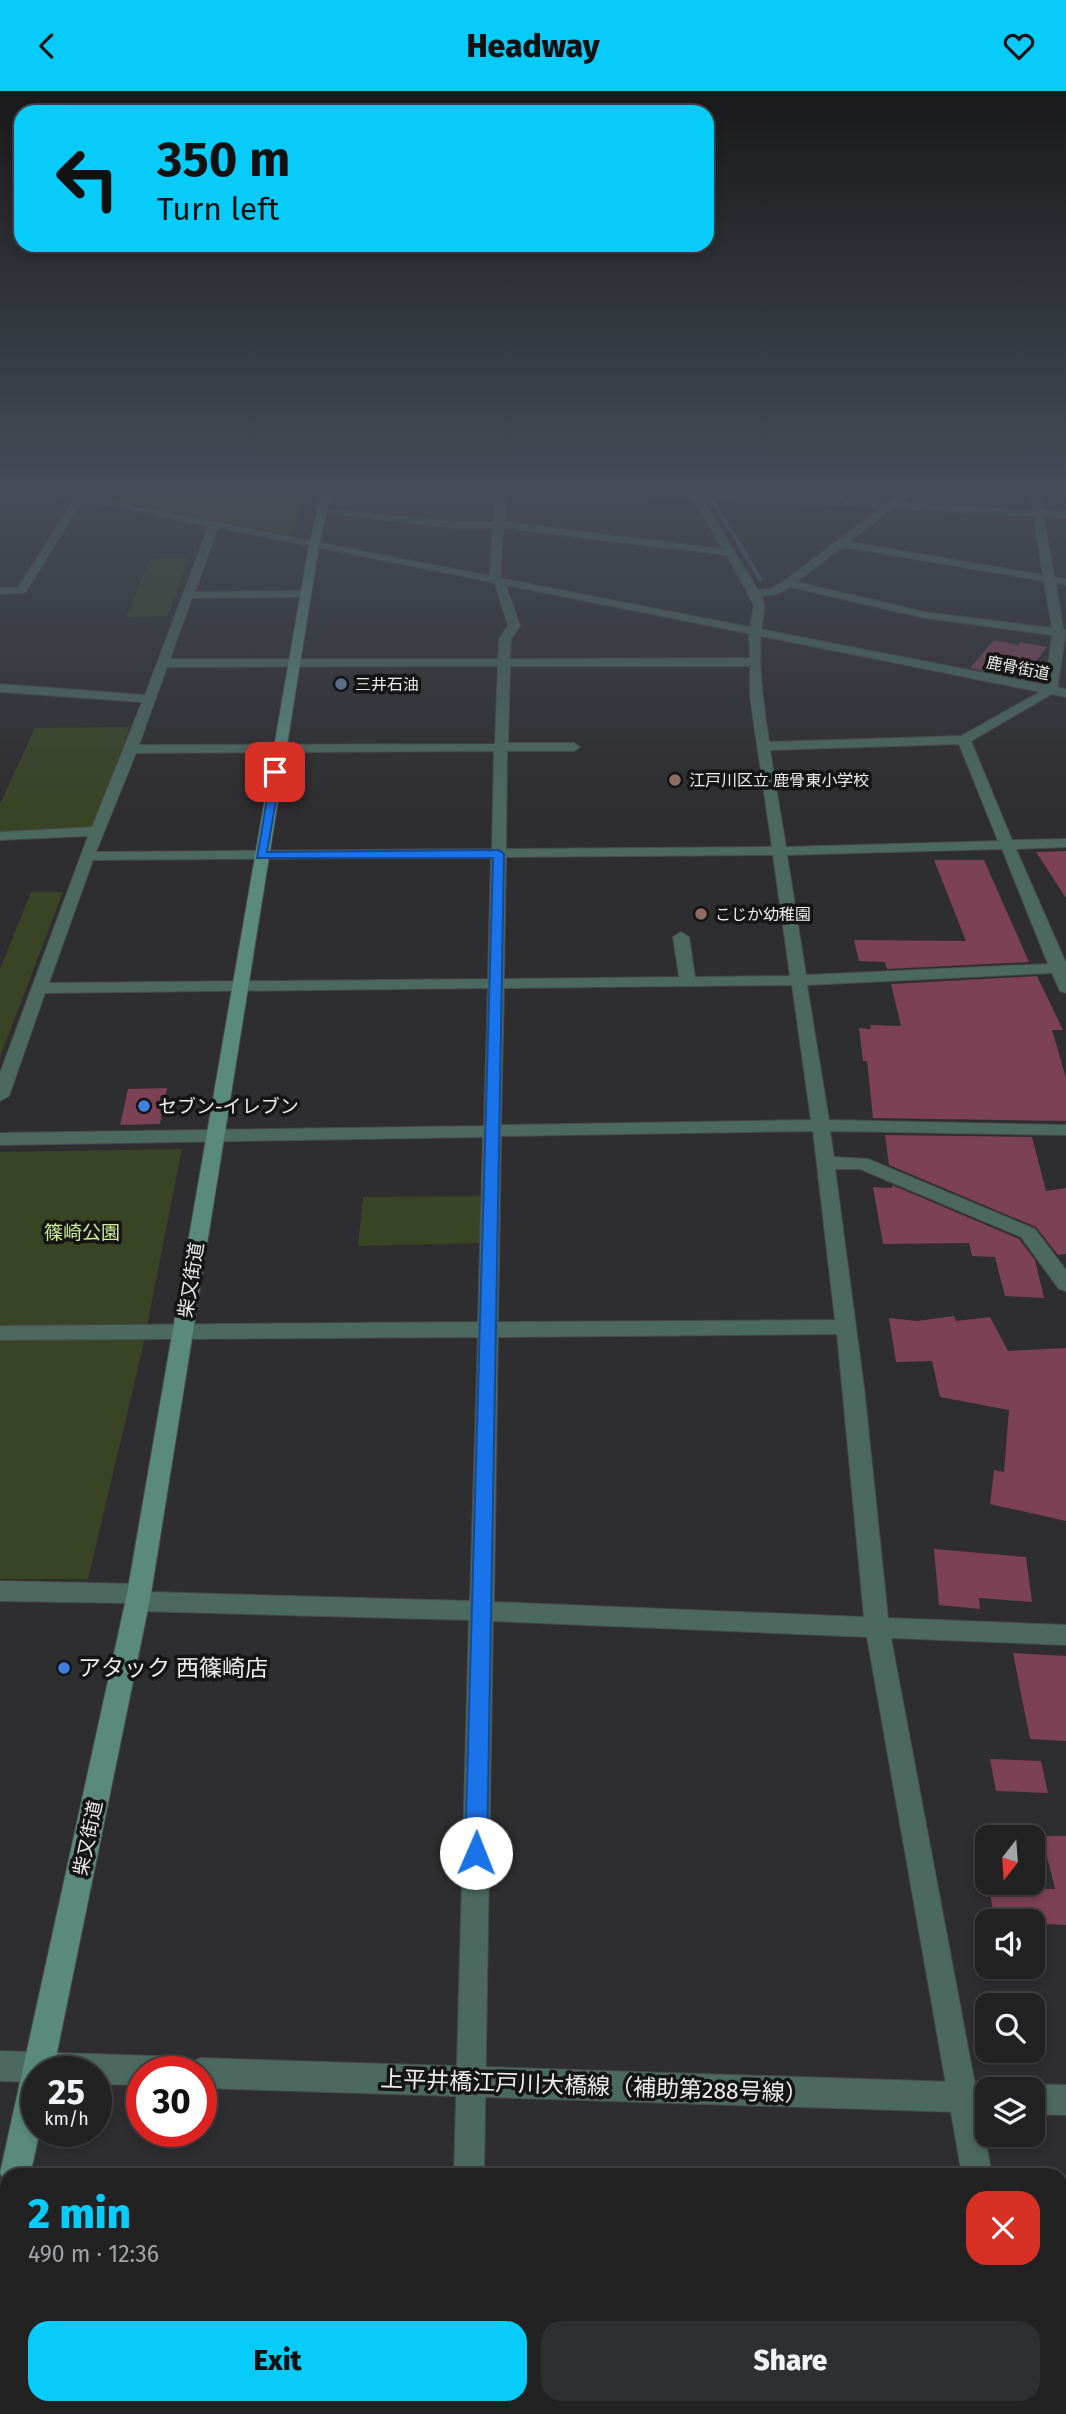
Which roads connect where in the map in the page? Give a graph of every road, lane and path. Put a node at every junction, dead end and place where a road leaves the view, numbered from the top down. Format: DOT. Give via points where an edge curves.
graph roads {
  1 [pos="258,594"];
  2 [pos="306,594"];
  3 [pos="502,594"];
  4 [pos="560,594"];
  5 [pos="756,594"];
  6 [pos="837,594"];
  7 [pos="189,595"];
  8 [pos="1060,609"];
  9 [pos="1062,632"];
  10 [pos="755,633"];
  11 [pos="504,662"];
  12 [pos="754,662"];
  13 [pos="162,663"];
  14 [pos="295,663"];
  15 [pos="0,688"];
  16 [pos="1059,692"];
  17 [pos="148,699"];
  18 [pos="964,740"];
  19 [pos="501,746"];
  20 [pos="763,746"];
  21 [pos="574,747"];
  22 [pos="279,748"];
  23 [pos="131,749"];
  24 [pos="97,831"];
  25 [pos="0,836"];
  26 [pos="1066,843"];
  27 [pos="1007,845"];
  28 [pos="780,851"];
  29 [pos="499,854"];
  30 [pos="261,855"];
  31 [pos="87,856"];
  32 [pos="681,937"];
  33 [pos="1062,969"];
  34 [pos="688,981"];
  35 [pos="798,981"];
  36 [pos="495,982"];
  37 [pos="238,986"];
  38 [pos="41,988"];
  39 [pos="1066,988"];
  40 [pos="0,1096"];
  41 [pos="821,1127"];
  42 [pos="1066,1130"];
  43 [pos="492,1132"];
  44 [pos="214,1138"];
  45 [pos="0,1139"];
  46 [pos="825,1163"];
  47 [pos="1066,1284"];
  48 [pos="845,1327"];
  49 [pos="490,1331"];
  50 [pos="183,1332"];
  51 [pos="0,1333"];
  52 [pos="0,1591"];
  53 [pos="139,1597"];
  54 [pos="481,1611"];
  55 [pos="877,1628"];
  56 [pos="1066,1635"];
  57 [pos="41,2056"];
  58 [pos="0,2066"];
  59 [pos="21,2069"];
  60 [pos="217,2074"];
  61 [pos="471,2083"];
  62 [pos="974,2098"];
  63 [pos="1045,2100"];
  64 [pos="1066,2101"];
  65 [pos="21,2147"];
  66 [pos="17,2168"];
  67 [pos="469,2168"];
  68 [pos="976,2168"];
  1 -- 7 [label="street"];
  2 -- 14 [label="main road, 柴又街道"];
  3 -- 11 [label="street" via="514,626 505,639"];
  4 -- 10 [label="street, 鹿骨街道"];
  5 -- 10 [label="street" via="760,605"];
  6 -- 9 [label="street" via="925,615"];
  7 -- 13 [label="street"];
  8 -- 9 [label="street"];
  9 -- 16 [label="street"];
  10 -- 12 [label="street"];
  10 -- 16 [label="street, 鹿骨街道"];
  11 -- 12 [label="street"];
  11 -- 14 [label="street"];
  11 -- 19 [label="street"];
  12 -- 20 [label="street"];
  13 -- 14 [label="street"];
  13 -- 17 [label="street"];
  14 -- 22 [label="main road, 柴又街道"];
  15 -- 17 [label="street"];
  16 -- 18 [label="street"];
  17 -- 23 [label="street"];
  18 -- 20 [label="street"];
  18 -- 27 [label="street"];
  19 -- 21 [label="street"];
  19 -- 22 [label="street"];
  19 -- 29 [label="street"];
  20 -- 28 [label="street"];
  22 -- 23 [label="street"];
  22 -- 30 [label="main road, 柴又街道"];
  23 -- 24 [label="street"];
  24 -- 25 [label="street"];
  24 -- 31 [label="street"];
  26 -- 27 [label="street"];
  27 -- 28 [label="street"];
  27 -- 33 [label="street"];
  28 -- 29 [label="street"];
  28 -- 35 [label="street"];
  29 -- 30 [label="street"];
  29 -- 36 [label="street"];
  30 -- 31 [label="street"];
  30 -- 37 [label="main road, 柴又街道"];
  31 -- 38 [label="street"];
  32 -- 34 [label="street"];
  33 -- 35 [label="street"];
  33 -- 39 [label="street"];
  34 -- 35 [label="street"];
  34 -- 36 [label="street"];
  35 -- 41 [label="street"];
  36 -- 37 [label="street"];
  36 -- 43 [label="street"];
  37 -- 38 [label="street"];
  37 -- 44 [label="main road, 柴又街道"];
  38 -- 40 [label="street"];
  41 -- 42 [label="street"];
  41 -- 43 [label="street"];
  41 -- 46 [label="street"];
  43 -- 44 [label="street"];
  43 -- 49 [label="street"];
  44 -- 45 [label="street"];
  44 -- 50 [label="main road, 柴又街道"];
  46 -- 47 [label="street" via="862,1163 1028,1233"];
  46 -- 48 [label="street"];
  48 -- 49 [label="street"];
  48 -- 55 [label="street"];
  49 -- 50 [label="street"];
  49 -- 54 [label="street"];
  50 -- 51 [label="street"];
  50 -- 53 [label="main road, 柴又街道"];
  52 -- 53 [label="street"];
  53 -- 54 [label="street"];
  53 -- 57 [label="main road, 柴又街道"];
  54 -- 55 [label="street"];
  54 -- 61 [label="street"];
  55 -- 56 [label="street"];
  55 -- 62 [label="street"];
  58 -- 59 [label="street"];
  60 -- 61 [label="street, 上平井橋江戸川大橋線（補助第288号線）"];
  61 -- 62 [label="street, 上平井橋江戸川大橋線（補助第288号線）"];
  61 -- 67 [label="street"];
  62 -- 68 [label="street"];
  63 -- 64 [label="street"];
  65 -- 66 [label="main road, 柴又街道"];
}
